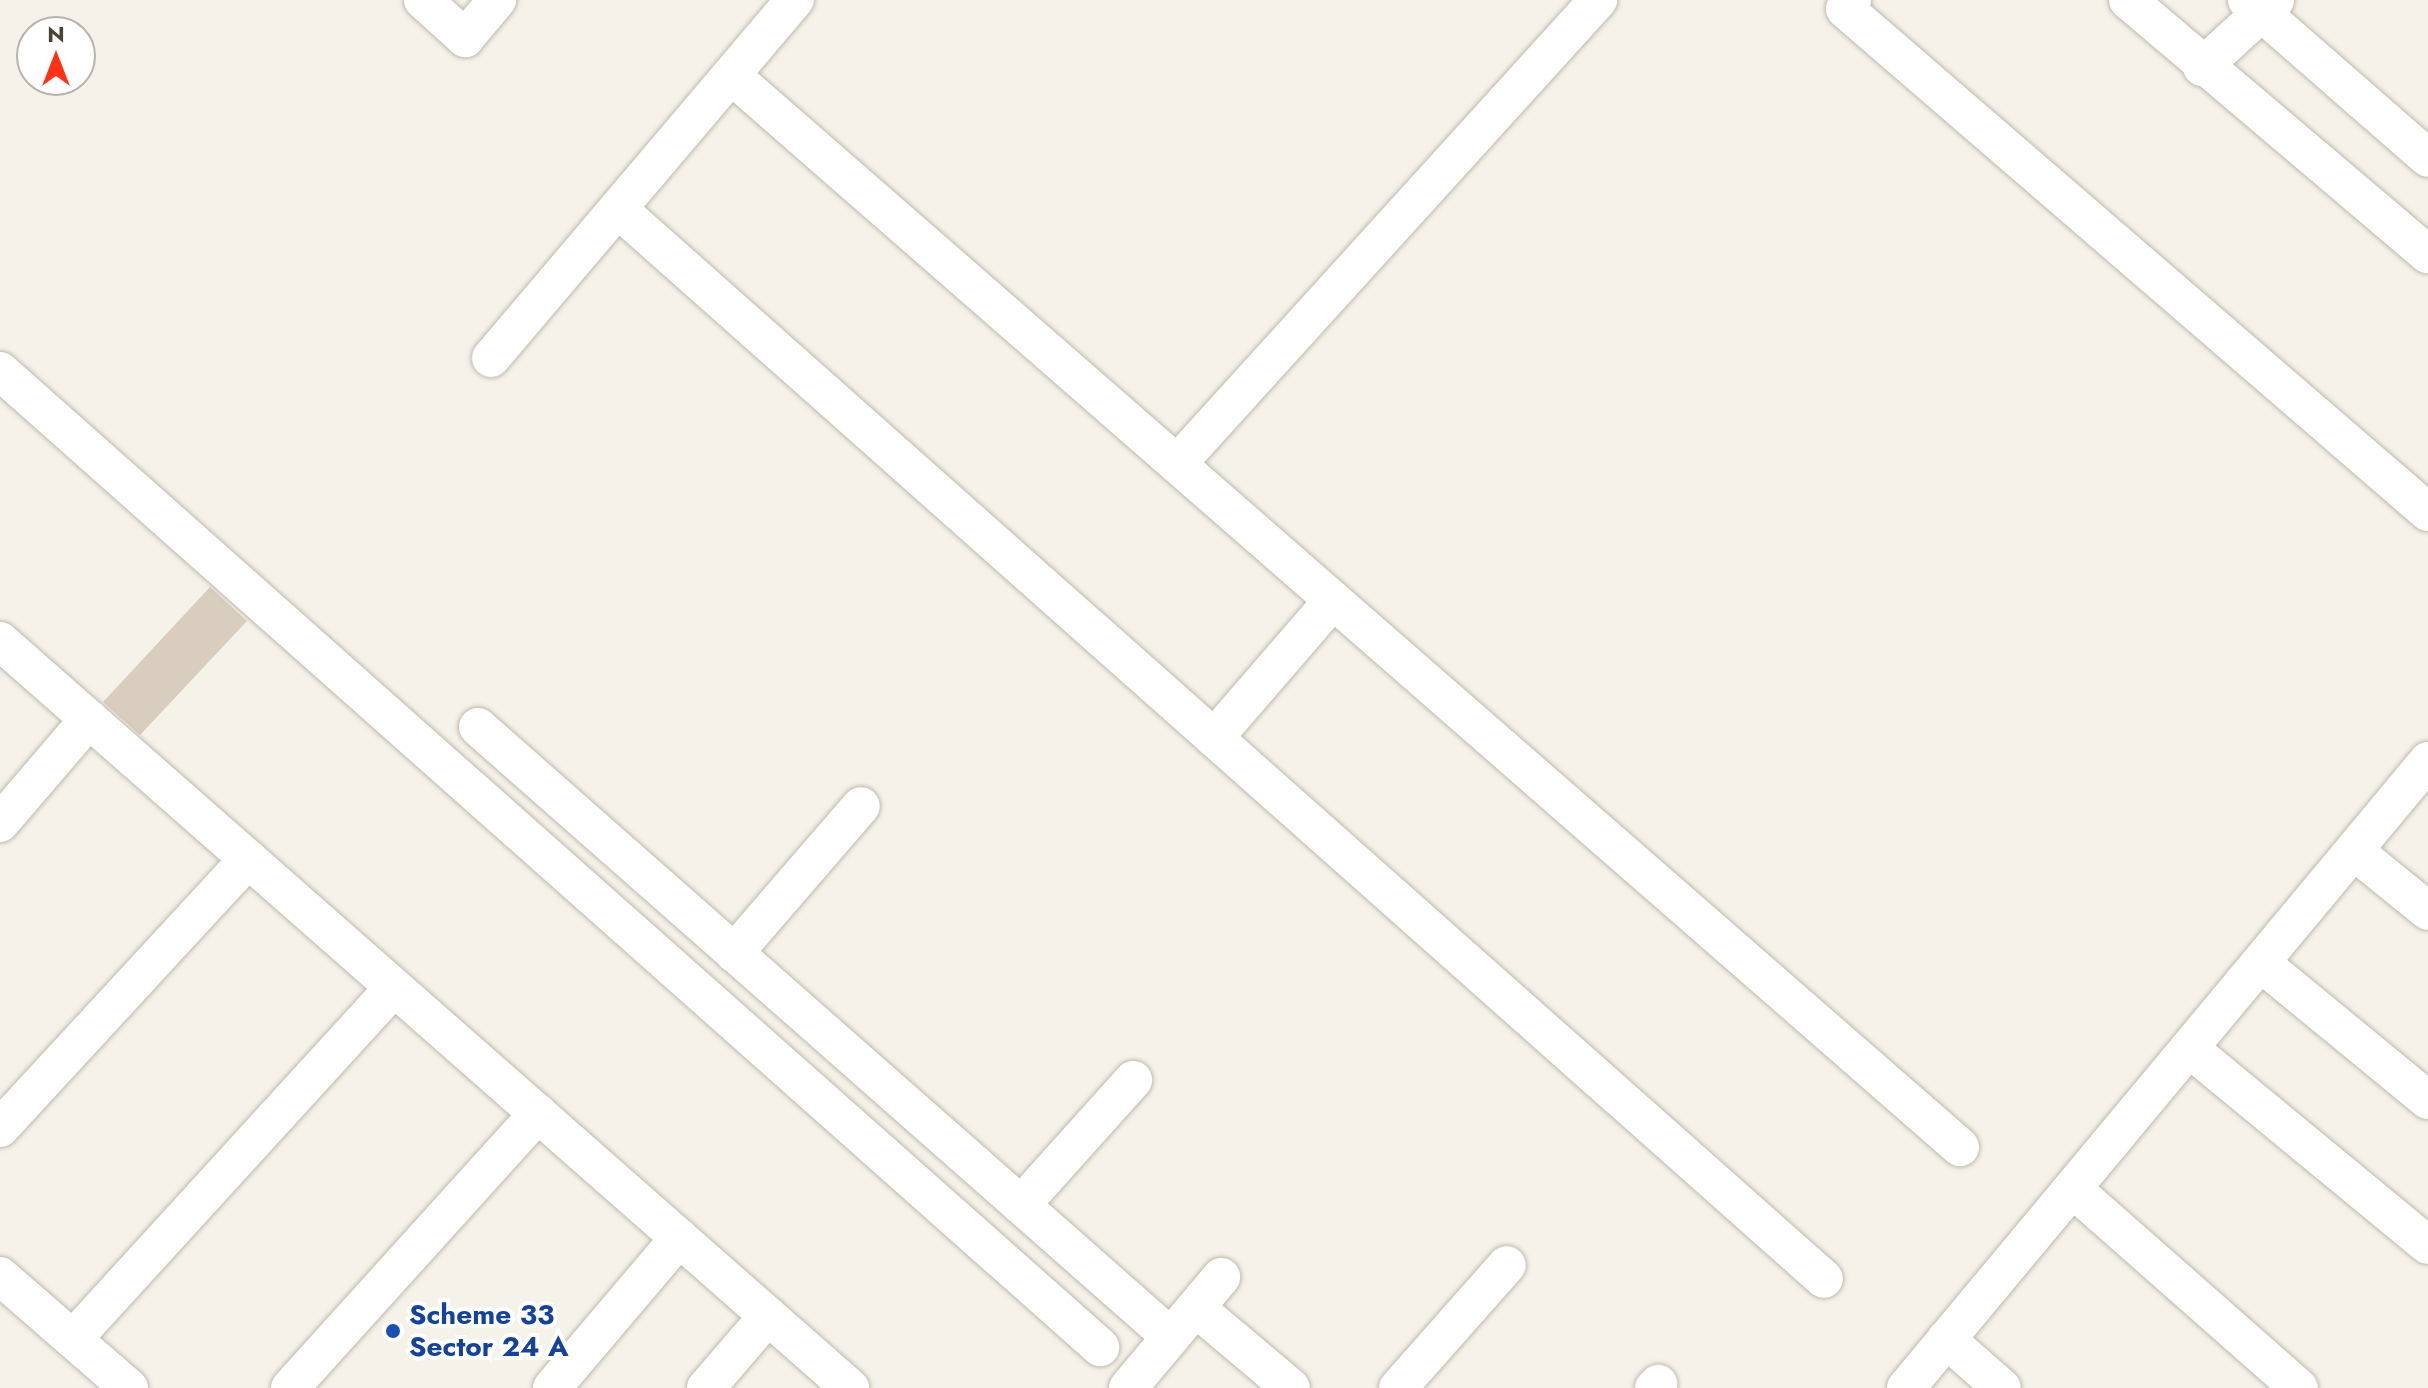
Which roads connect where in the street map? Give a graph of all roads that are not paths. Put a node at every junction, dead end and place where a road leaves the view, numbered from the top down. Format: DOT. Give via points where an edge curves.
graph roads {
  1 [pos="423,0"];
  2 [pos="497,0"];
  3 [pos="795,0"];
  4 [pos="1598,0"];
  5 [pos="1852,0"];
  6 [pos="2128,0"];
  7 [pos="2261,4"];
  8 [pos="2202,67"];
  9 [pos="731,75"];
  10 [pos="2428,158"];
  11 [pos="618,209"];
  12 [pos="2428,254"];
  13 [pos="491,358"];
  14 [pos="0,371"];
  15 [pos="1177,464"];
  16 [pos="2428,512"];
  17 [pos="1333,600"];
  18 [pos="0,641"];
  19 [pos="89,719"];
  20 [pos="478,727"];
  21 [pos="1214,738"];
  22 [pos="2428,761"];
  23 [pos="861,806"];
  24 [pos="0,823"];
  25 [pos="2354,851"];
  26 [pos="248,859"];
  27 [pos="2428,911"];
  28 [pos="734,953"];
  29 [pos="2261,963"];
  30 [pos="394,988"];
  31 [pos="2190,1049"];
  32 [pos="1133,1080"];
  33 [pos="2428,1100"];
  34 [pos="538,1114"];
  35 [pos="0,1128"];
  36 [pos="1960,1147"];
  37 [pos="2073,1189"];
  38 [pos="1021,1205"];
  39 [pos="679,1238"];
  40 [pos="2428,1245"];
  41 [pos="1507,1265"];
  42 [pos="0,1276"];
  43 [pos="1221,1277"];
  44 [pos="1824,1279"];
  45 [pos="1196,1308"];
  46 [pos="768,1316"];
  47 [pos="1171,1337"];
  48 [pos="73,1339"];
  49 [pos="1946,1339"];
  50 [pos="1100,1347"];
  51 [pos="129,1388"];
  52 [pos="290,1388"];
  53 [pos="552,1388"];
  54 [pos="706,1388"];
  55 [pos="850,1388"];
  56 [pos="1128,1388"];
  57 [pos="1291,1388"];
  58 [pos="1398,1388"];
  59 [pos="1906,1388"];
  60 [pos="2002,1388"];
  61 [pos="2299,1388"];
  1 -- 2 [label="street" via="465,38"];
  3 -- 9 [label="street"];
  4 -- 15 [label="street"];
  5 -- 16 [label="street" via="1845,9"];
  6 -- 8 [label="street"];
  7 -- 8 [label="street"];
  7 -- 10 [label="street"];
  8 -- 12 [label="street"];
  9 -- 11 [label="street"];
  9 -- 15 [label="street"];
  11 -- 13 [label="street"];
  11 -- 21 [label="street"];
  14 -- 50 [label="street"];
  15 -- 17 [label="street"];
  17 -- 21 [label="street"];
  17 -- 36 [label="street"];
  18 -- 19 [label="street"];
  19 -- 24 [label="street"];
  19 -- 26 [label="street"];
  20 -- 28 [label="street"];
  21 -- 44 [label="street"];
  22 -- 25 [label="street"];
  23 -- 28 [label="street"];
  25 -- 27 [label="street"];
  25 -- 29 [label="street"];
  26 -- 30 [label="street"];
  26 -- 35 [label="street"];
  28 -- 38 [label="street"];
  29 -- 31 [label="street"];
  29 -- 33 [label="street"];
  30 -- 34 [label="street"];
  30 -- 48 [label="street"];
  31 -- 37 [label="street"];
  31 -- 40 [label="street"];
  32 -- 38 [label="street"];
  34 -- 39 [label="street"];
  34 -- 52 [label="street"];
  37 -- 49 [label="street"];
  37 -- 61 [label="street"];
  38 -- 47 [label="street"];
  39 -- 46 [label="street"];
  39 -- 53 [label="street"];
  41 -- 58 [label="street"];
  42 -- 48 [label="street"];
  43 -- 45 [label="street"];
  45 -- 47 [label="street"];
  45 -- 57 [label="street"];
  46 -- 54 [label="street"];
  46 -- 55 [label="street"];
  47 -- 56 [label="street"];
  48 -- 51 [label="street"];
  49 -- 59 [label="street"];
  49 -- 60 [label="street"];
}
